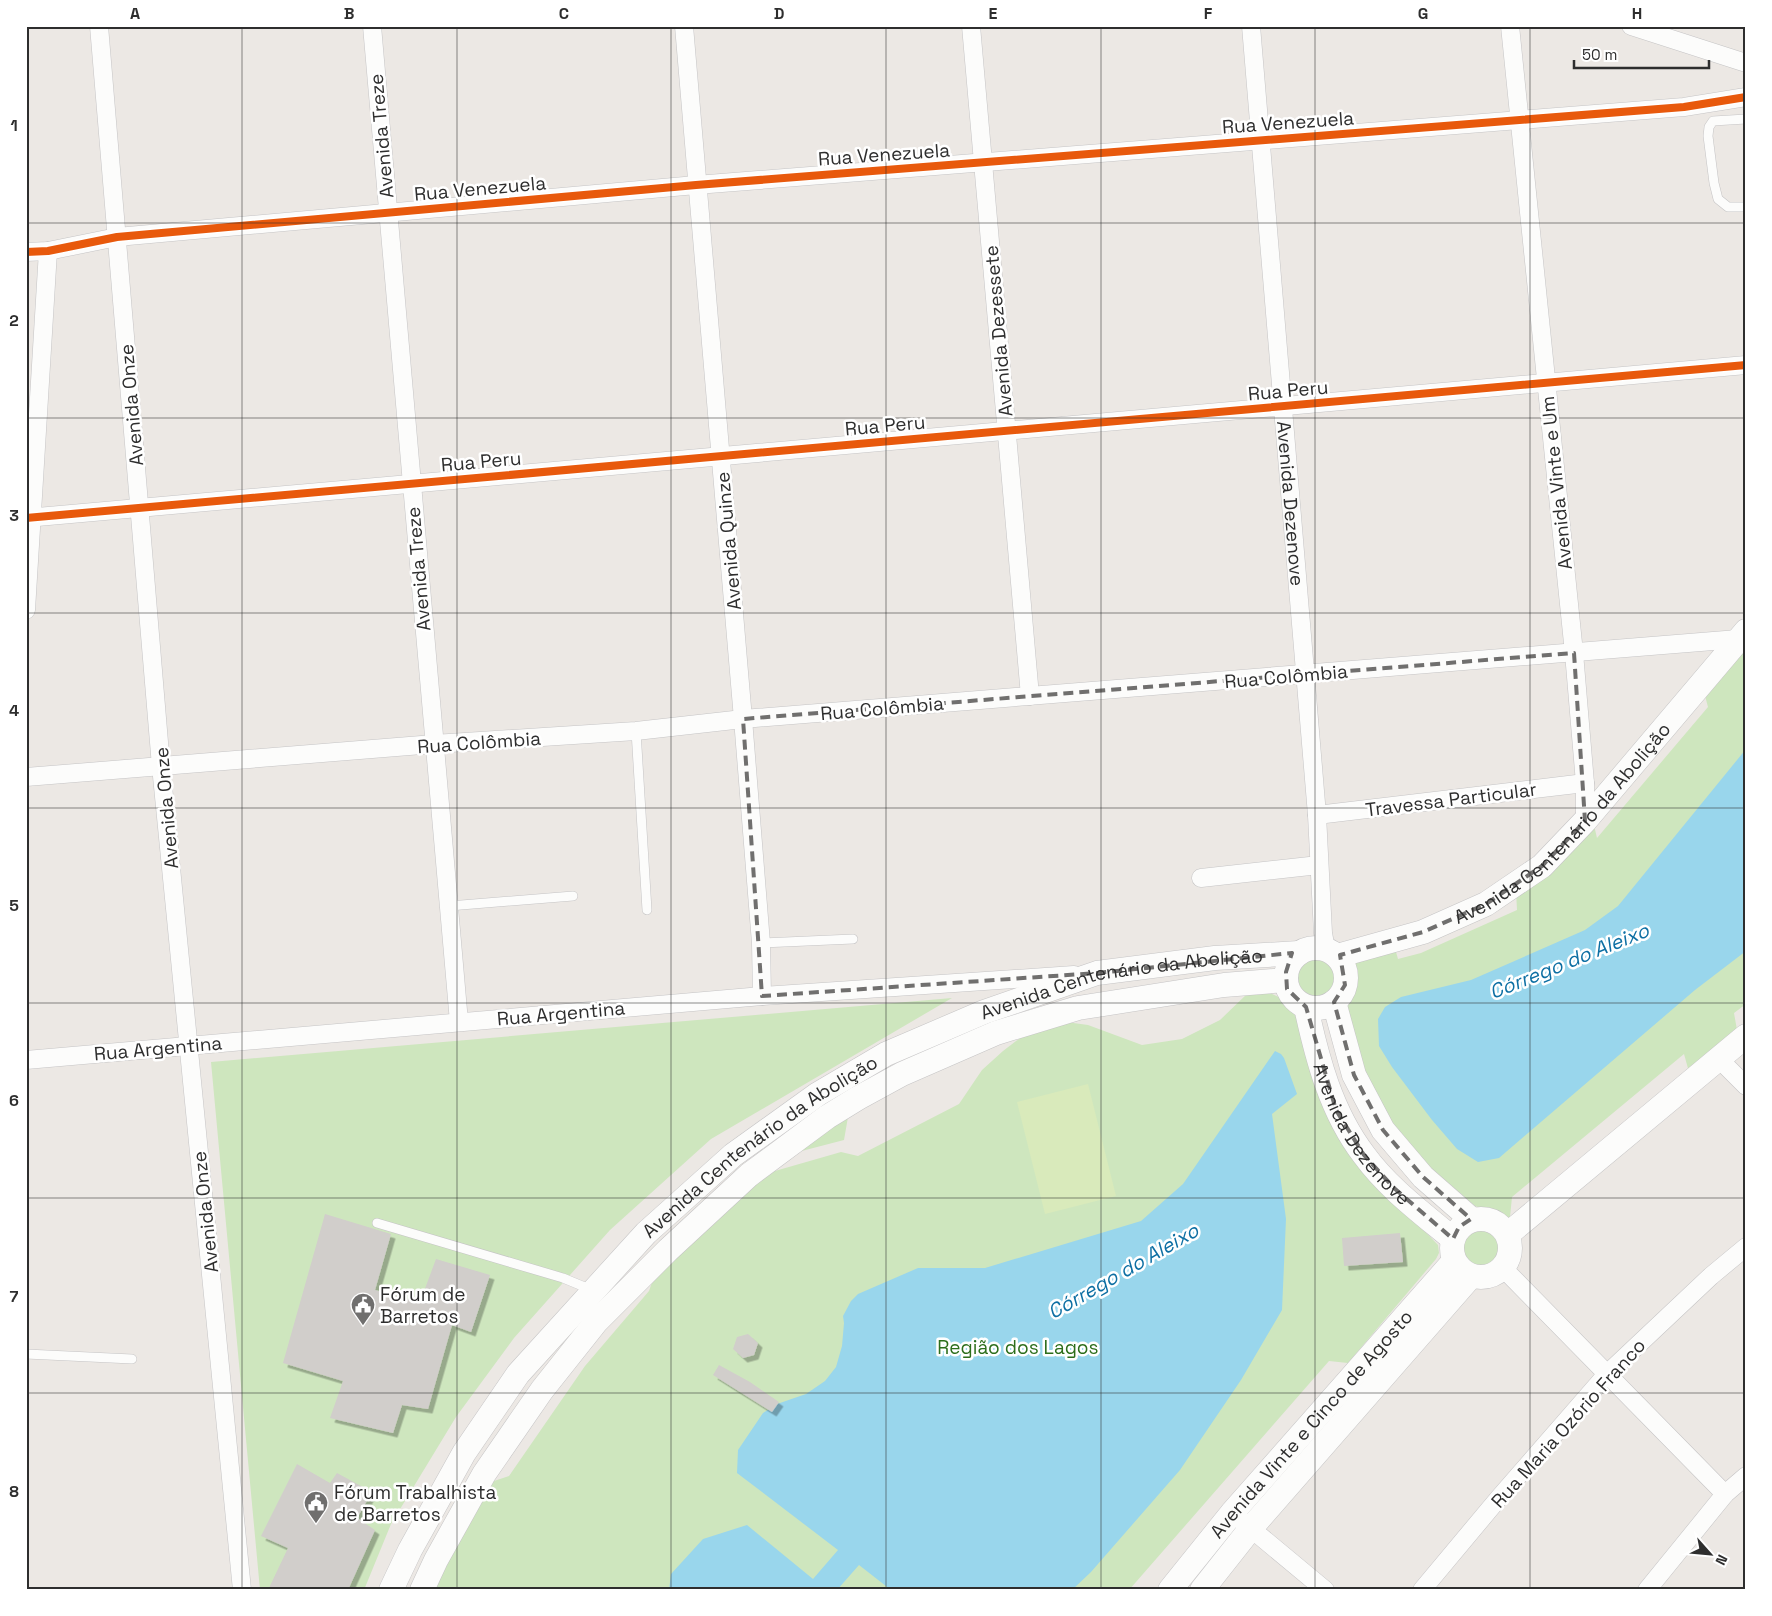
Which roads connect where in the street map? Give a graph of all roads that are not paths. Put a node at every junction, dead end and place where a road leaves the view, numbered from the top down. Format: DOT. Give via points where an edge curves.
graph roads {
  1 [pos="99,26"];
  2 [pos="372,26"];
  3 [pos="684,26"];
  4 [pos="971,26"];
  5 [pos="1251,26"];
  6 [pos="1510,26"];
  7 [pos="1630,26"];
  8 [pos="1746,63"];
  9 [pos="1746,97"];
  10 [pos="1746,119"];
  11 [pos="1519,121"];
  12 [pos="1260,141"];
  13 [pos="983,162"];
  14 [pos="696,185"];
  15 [pos="1746,207"];
  16 [pos="388,212"];
  17 [pos="117,237"];
  18 [pos="48,251"];
  19 [pos="26,252"];
  20 [pos="1746,365"];
  21 [pos="1546,383"];
  22 [pos="1282,406"];
  23 [pos="1007,431"];
  24 [pos="720,456"];
  25 [pos="411,484"];
  26 [pos="140,508"];
  27 [pos="29,518"];
  28 [pos="26,610"];
  29 [pos="1742,635"];
  30 [pos="1574,653"];
  31 [pos="1304,674"];
  32 [pos="1030,696"];
  33 [pos="743,719"];
  34 [pos="636,731"];
  35 [pos="434,744"];
  36 [pos="161,766"];
  37 [pos="26,777"];
  38 [pos="1585,784"];
  39 [pos="1317,815"];
  40 [pos="1585,821"];
  41 [pos="1319,865"];
  42 [pos="1201,878"];
  43 [pos="572,896"];
  44 [pos="449,906"];
  45 [pos="647,910"];
  46 [pos="853,939"];
  47 [pos="761,943"];
  48 [pos="1299,953"];
  49 [pos="1331,953"];
  50 [pos="1097,973"];
  51 [pos="1286,980"];
  52 [pos="762,996"];
  53 [pos="1334,1002"];
  54 [pos="1306,1007"];
  55 [pos="458,1022"];
  56 [pos="1746,1036"];
  57 [pos="189,1046"];
  58 [pos="1718,1058"];
  59 [pos="26,1060"];
  60 [pos="1746,1086"];
  61 [pos="1471,1219"];
  62 [pos="377,1223"];
  63 [pos="1508,1234"];
  64 [pos="1746,1247"];
  65 [pos="1460,1259"];
  66 [pos="1503,1268"];
  67 [pos="593,1290"];
  68 [pos="26,1354"];
  69 [pos="132,1359"];
  70 [pos="1608,1374"];
  71 [pos="1746,1476"];
  72 [pos="1726,1494"];
  73 [pos="1232,1513"];
  74 [pos="1251,1528"];
  75 [pos="242,1590"];
  76 [pos="391,1590"];
  77 [pos="422,1590"];
  78 [pos="1170,1590"];
  79 [pos="1202,1590"];
  80 [pos="1325,1590"];
  81 [pos="1422,1590"];
  82 [pos="1647,1590"];
  1 -- 17 [label="street, Avenida Onze"];
  2 -- 16 [label="street, Avenida Treze"];
  3 -- 14 [label="street, Avenida Quinze"];
  4 -- 13 [label="street, Avenida Dezessete"];
  5 -- 12 [label="street, Avenida Dezenove"];
  6 -- 11 [label="street, Avenida Vinte e Um"];
  7 -- 8 [label="street"];
  9 -- 11 [label="street, Rua Venezuela"];
  10 -- 15 [label="lane" via="1713,121 1708,136 1718,199 1728,207"];
  11 -- 12 [label="street, Rua Venezuela"];
  11 -- 21 [label="street, Avenida Vinte e Um"];
  12 -- 13 [label="street, Rua Venezuela"];
  12 -- 22 [label="street, Avenida Dezenove"];
  13 -- 14 [label="street, Rua Venezuela"];
  13 -- 23 [label="street, Avenida Dezessete"];
  14 -- 16 [label="street, Rua Venezuela"];
  14 -- 24 [label="street, Avenida Quinze"];
  16 -- 17 [label="street, Rua Venezuela"];
  16 -- 25 [label="street, Avenida Treze"];
  17 -- 18 [label="street, Rua Venezuela"];
  17 -- 26 [label="street, Avenida Onze"];
  18 -- 19 [label="street, Rua Venezuela"];
  18 -- 27 [label="street"];
  20 -- 21 [label="street, Rua Peru"];
  21 -- 22 [label="street, Rua Peru"];
  21 -- 30 [label="street, Avenida Vinte e Um"];
  22 -- 23 [label="street, Rua Peru"];
  22 -- 31 [label="street, Avenida Dezenove"];
  23 -- 24 [label="street, Rua Peru"];
  23 -- 32 [label="street, Avenida Dezessete"];
  24 -- 25 [label="street, Rua Peru"];
  24 -- 33 [label="street, Avenida Quinze"];
  25 -- 26 [label="street, Rua Peru"];
  25 -- 35 [label="street, Avenida Treze"];
  26 -- 27 [label="street, Rua Peru"];
  26 -- 36 [label="street, Avenida Onze"];
  27 -- 28 [label="street"];
  29 -- 30 [label="street, Rua Colômbia"];
  29 -- 40 [label="street, Avenida Centenário da Abolição"];
  30 -- 31 [label="street, Rua Colômbia"];
  30 -- 38 [label="street, Avenida Vinte e Um"];
  31 -- 32 [label="street, Rua Colômbia"];
  31 -- 39 [label="street, Avenida Dezenove"];
  32 -- 33 [label="street, Rua Colômbia"];
  33 -- 34 [label="street, Rua Colômbia"];
  33 -- 47 [label="street, Avenida Quinze"];
  34 -- 35 [label="street, Rua Colômbia"];
  34 -- 45 [label="lane"];
  35 -- 36 [label="street, Rua Colômbia"];
  35 -- 44 [label="street, Avenida Treze"];
  36 -- 37 [label="street, Rua Colômbia"];
  36 -- 57 [label="street, Avenida Onze"];
  38 -- 39 [label="street, Travessa Particular"];
  38 -- 40 [label="street, Avenida Vinte e Um"];
  39 -- 41 [label="street, Avenida Dezenove"];
  40 -- 49 [label="street, Avenida Centenário da Abolição" via="1542,866 1486,904 1423,932"];
  41 -- 42 [label="street"];
  41 -- 49 [label="street, Avenida Dezenove" via="1323,933"];
  43 -- 44 [label="lane"];
  44 -- 55 [label="street, Avenida Treze"];
  46 -- 47 [label="lane"];
  47 -- 52 [label="street, Avenida Quinze"];
  48 -- 49 [label="street" via="1314,948"];
  48 -- 50 [label="street, Avenida Centenário da Abolição" via="1215,958"];
  48 -- 51 [label="street" via="1289,965"];
  49 -- 53 [label="street" via="1343,965 1346,974 1345,985"];
  50 -- 52 [label="street, Rua Argentina"];
  50 -- 67 [label="street, Avenida Centenário da Abolição" via="984,1012 886,1054 818,1094 733,1154 646,1233"];
  51 -- 54 [label="street" via="1292,997"];
  51 -- 77 [label="street, Avenida Centenário da Abolição" via="1224,985 1078,1008 996,1033 902,1074 827,1117 749,1175 596,1322 542,1390 484,1474"];
  52 -- 55 [label="street, Rua Argentina"];
  53 -- 54 [label="street" via="1321,1008"];
  53 -- 61 [label="street, Avenida Dezenove" via="1354,1075 1383,1130 1423,1177"];
  54 -- 65 [label="street, Avenida Dezenove" via="1336,1110 1364,1155"];
  55 -- 57 [label="street, Rua Argentina"];
  56 -- 58 [label="street"];
  57 -- 59 [label="street, Rua Argentina"];
  57 -- 75 [label="street, Avenida Onze"];
  58 -- 60 [label="street"];
  58 -- 63 [label="street"];
  61 -- 63 [label="street" via="1485,1218 1499,1223"];
  61 -- 65 [label="street" via="1460,1227"];
  62 -- 67 [label="lane" via="563,1278"];
  63 -- 66 [label="street" via="1511,1246"];
  64 -- 70 [label="street, Rua Maria Ozório Franco"];
  65 -- 66 [label="street" via="1483,1278"];
  65 -- 73 [label="street, Avenida Vinte e Cinco de Agosto"];
  65 -- 74 [label="street, Avenida Vinte e Cinco de Agosto"];
  66 -- 70 [label="street"];
  67 -- 76 [label="street, Avenida Centenário da Abolição" via="518,1374 475,1437 410,1550"];
  68 -- 69 [label="lane"];
  70 -- 72 [label="street"];
  70 -- 81 [label="street, Rua Maria Ozório Franco"];
  71 -- 72 [label="street"];
  72 -- 82 [label="street"];
  73 -- 74 [label="street"];
  73 -- 78 [label="street, Avenida Vinte e Cinco de Agosto"];
  74 -- 79 [label="street, Avenida Vinte e Cinco de Agosto"];
  74 -- 80 [label="street"];
}
